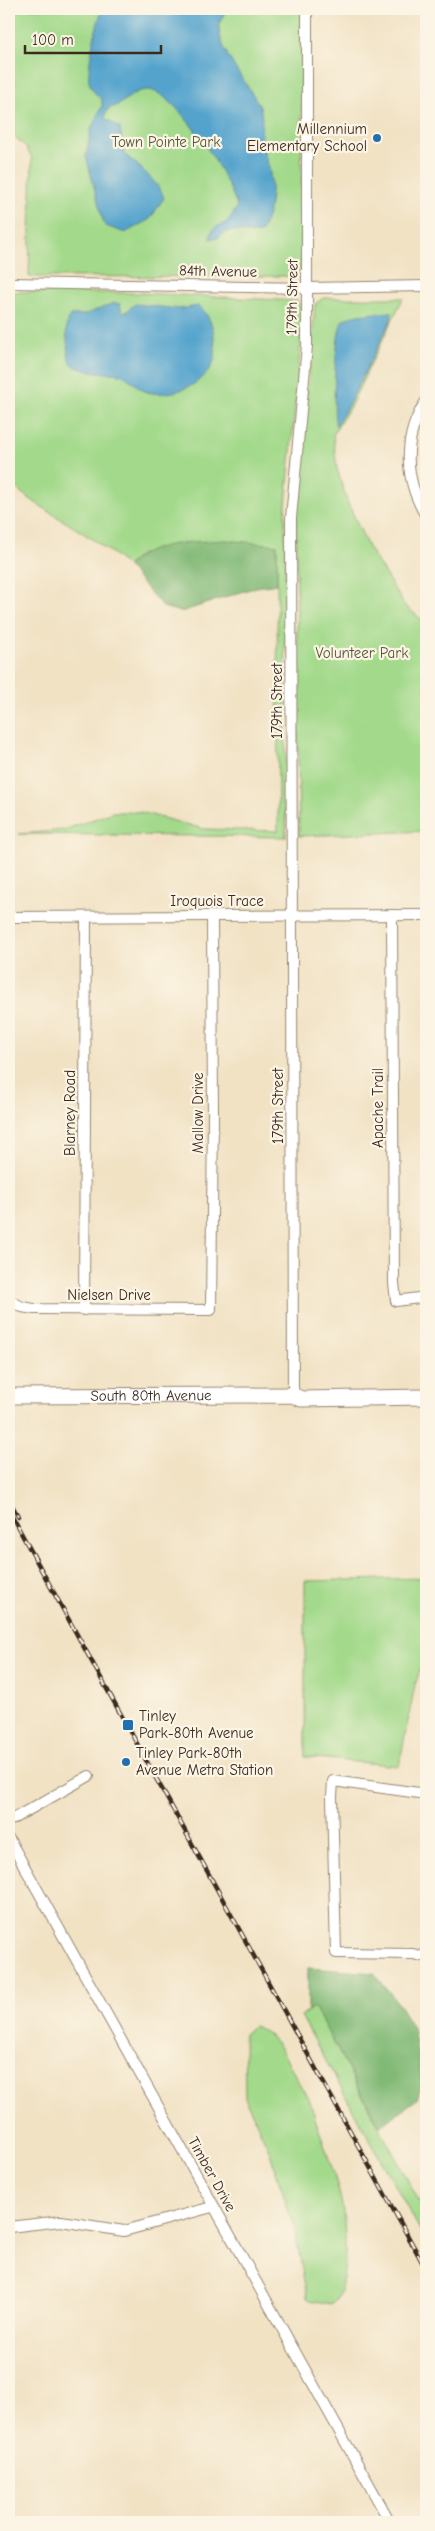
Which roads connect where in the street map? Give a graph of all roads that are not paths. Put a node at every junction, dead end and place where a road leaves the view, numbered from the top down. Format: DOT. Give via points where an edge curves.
graph roads {
  1 [pos="307,9"];
  2 [pos="9,283"];
  3 [pos="426,286"];
  4 [pos="308,288"];
  5 [pos="426,401"];
  6 [pos="426,516"];
  7 [pos="392,915"];
  8 [pos="426,915"];
  9 [pos="212,916"];
  10 [pos="292,916"];
  11 [pos="9,917"];
  12 [pos="86,917"];
  13 [pos="426,1297"];
  14 [pos="9,1300"];
  15 [pos="84,1310"];
  16 [pos="210,1310"];
  17 [pos="426,1389"];
  18 [pos="294,1395"];
  19 [pos="9,1396"];
  20 [pos="426,1397"];
  21 [pos="89,1776"];
  22 [pos="426,1794"];
  23 [pos="9,1821"];
  24 [pos="9,1839"];
  25 [pos="426,1957"];
  26 [pos="212,2207"];
  27 [pos="9,2227"];
  28 [pos="390,2522"];
  1 -- 4 [label="street, 179th Street"];
  2 -- 4 [label="street, 84th Avenue"];
  3 -- 4 [label="street, 84th Avenue"];
  4 -- 10 [label="street, 179th Street" via="307,346 291,518"];
  5 -- 6 [label="street" via="411,434 408,460 413,488"];
  7 -- 8 [label="street, Iroquois Trace"];
  7 -- 10 [label="street, Iroquois Trace"];
  7 -- 13 [label="street, Apache Trail" via="396,1301"];
  9 -- 10 [label="street, Iroquois Trace"];
  9 -- 12 [label="street, Iroquois Trace"];
  9 -- 16 [label="street, Mallow Drive"];
  10 -- 18 [label="street, 179th Street"];
  11 -- 12 [label="street, Iroquois Trace"];
  12 -- 15 [label="street, Blarney Road"];
  14 -- 15 [label="street, Nielsen Drive" via="28,1308"];
  15 -- 16 [label="street, Nielsen Drive"];
  17 -- 18 [label="street, South 80th Avenue" via="300,1391"];
  18 -- 19 [label="street, South 80th Avenue"];
  18 -- 20 [label="street, South 80th Avenue" via="301,1399"];
  21 -- 23 [label="street"];
  22 -- 25 [label="street" via="333,1781 332,1797 336,1953"];
  24 -- 26 [label="street, Timber Drive"];
  26 -- 27 [label="street" via="124,2231 61,2221"];
  26 -- 28 [label="street, Timber Drive"];
}
